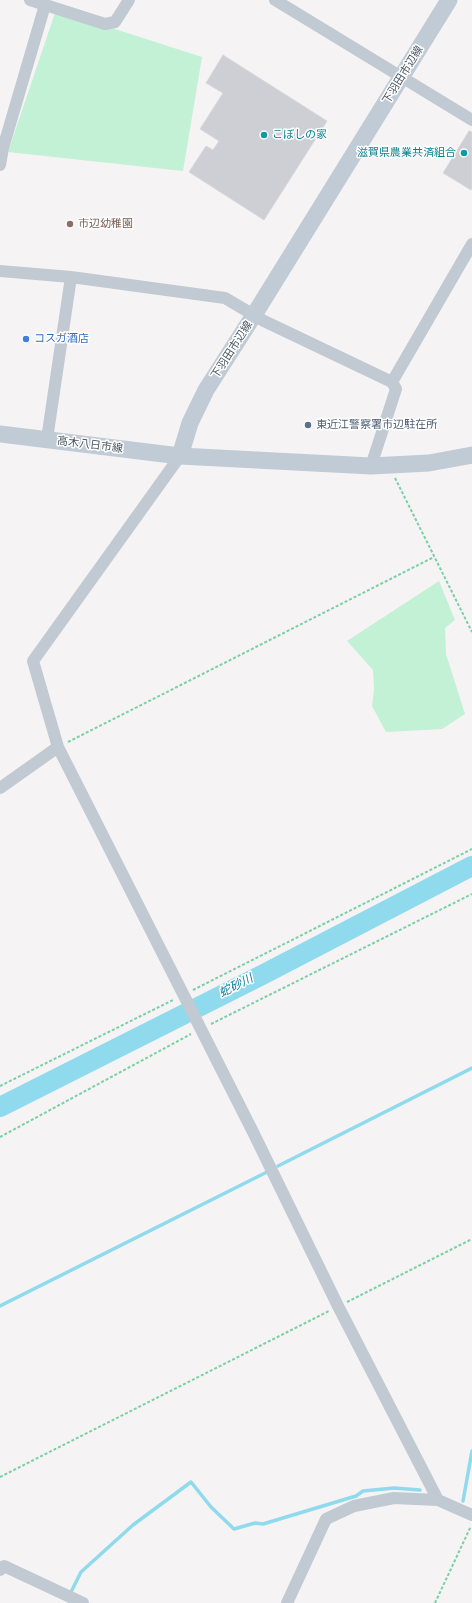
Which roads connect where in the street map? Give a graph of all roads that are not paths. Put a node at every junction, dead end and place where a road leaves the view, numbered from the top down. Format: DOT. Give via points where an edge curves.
graph roads {
  1 [pos="30,0"];
  2 [pos="129,0"];
  3 [pos="276,0"];
  4 [pos="449,0"];
  5 [pos="45,5"];
  6 [pos="402,77"];
  7 [pos="472,120"];
  8 [pos="0,164"];
  9 [pos="472,244"];
  10 [pos="0,271"];
  11 [pos="71,278"];
  12 [pos="254,315"];
  13 [pos="392,382"];
  14 [pos="0,434"];
  15 [pos="47,439"];
  16 [pos="472,455"];
  17 [pos="180,456"];
  18 [pos="371,466"];
  19 [pos="58,747"];
  20 [pos="0,788"];
  21 [pos="438,1500"];
  22 [pos="472,1514"];
  23 [pos="0,1570"];
  24 [pos="83,1603"];
  25 [pos="287,1603"];
  1 -- 5 [label="street"];
  2 -- 5 [label="street" via="115,22 105,24"];
  3 -- 6 [label="street"];
  4 -- 6 [label="main road, 下羽田市辺線"];
  5 -- 8 [label="street"];
  6 -- 7 [label="street"];
  6 -- 12 [label="main road, 下羽田市辺線"];
  9 -- 13 [label="street"];
  10 -- 11 [label="street"];
  11 -- 12 [label="street" via="225,298"];
  11 -- 15 [label="street"];
  12 -- 13 [label="street"];
  12 -- 17 [label="main road, 下羽田市辺線" via="206,390 190,422"];
  13 -- 18 [label="street" via="396,389"];
  14 -- 15 [label="main road, 高木八日市線"];
  15 -- 17 [label="main road, 高木八日市線"];
  16 -- 18 [label="main road" via="429,463"];
  17 -- 18 [label="main road"];
  17 -- 19 [label="street" via="32,661"];
  19 -- 20 [label="street"];
  19 -- 21 [label="street"];
  21 -- 22 [label="street"];
  21 -- 25 [label="street" via="394,1498 354,1506 326,1519"];
  23 -- 24 [label="street" via="4,1566"];
}
